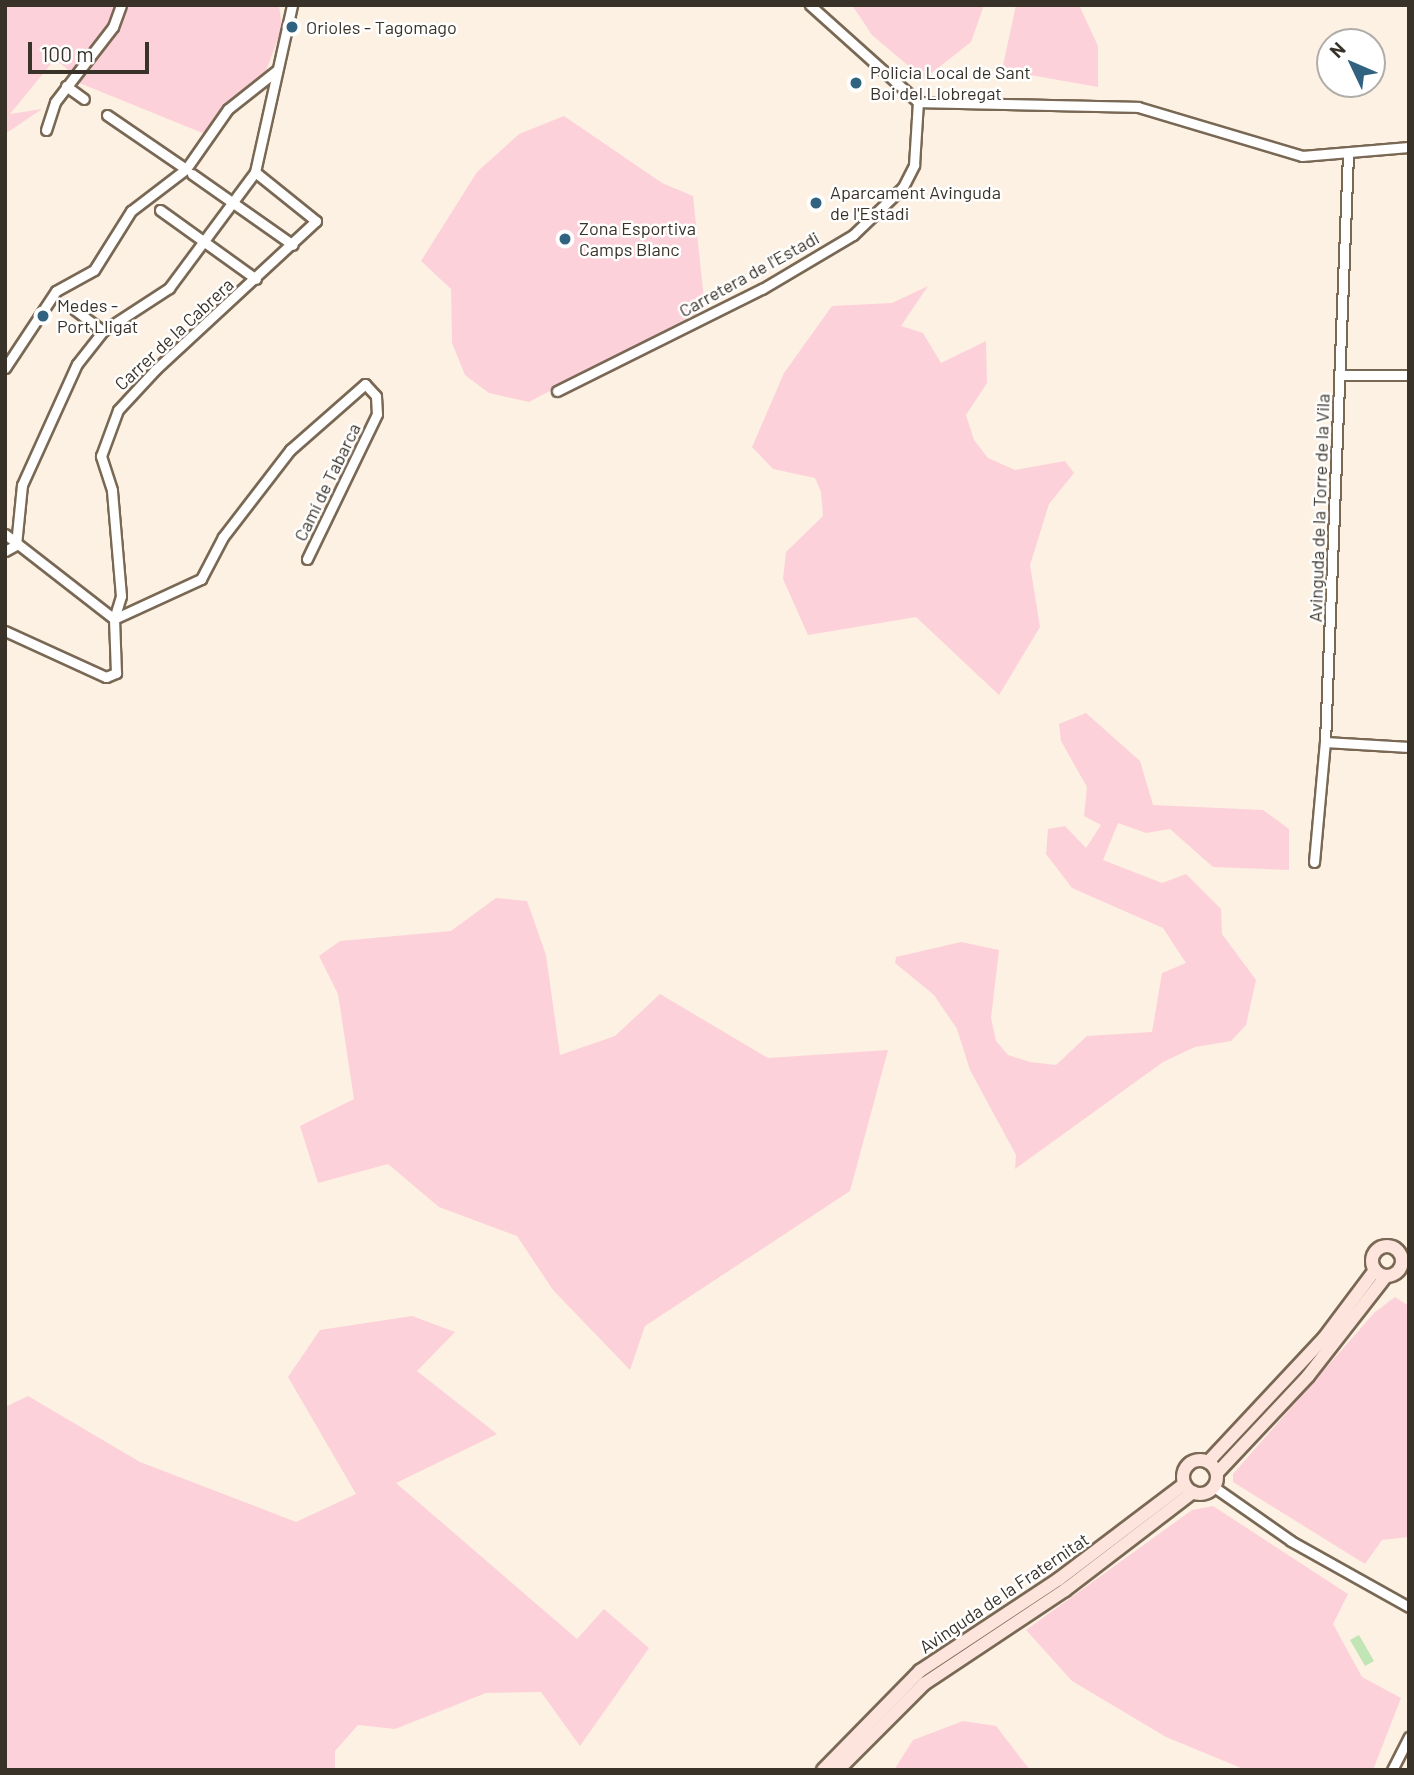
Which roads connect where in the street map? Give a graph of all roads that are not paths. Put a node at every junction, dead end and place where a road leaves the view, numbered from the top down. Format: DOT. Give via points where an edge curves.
graph roads {
  1 [pos="121,5"];
  2 [pos="810,5"];
  3 [pos="290,6"];
  4 [pos="276,71"];
  5 [pos="66,86"];
  6 [pos="84,99"];
  7 [pos="918,102"];
  8 [pos="107,115"];
  9 [pos="46,131"];
  10 [pos="1409,147"];
  11 [pos="1348,155"];
  12 [pos="189,172"];
  13 [pos="255,172"];
  14 [pos="235,205"];
  15 [pos="160,210"];
  16 [pos="204,241"];
  17 [pos="293,245"];
  18 [pos="256,279"];
  19 [pos="75,310"];
  20 [pos="103,331"];
  21 [pos="5,368"];
  22 [pos="1409,374"];
  23 [pos="1341,375"];
  24 [pos="557,391"];
  25 [pos="5,534"];
  26 [pos="16,545"];
  27 [pos="5,551"];
  28 [pos="307,558"];
  29 [pos="114,620"];
  30 [pos="5,631"];
  31 [pos="1325,742"];
  32 [pos="1409,747"];
  33 [pos="1314,862"];
  34 [pos="1405,1264"];
  35 [pos="1380,1273"];
  36 [pos="1208,1462"];
  37 [pos="1217,1473"];
  38 [pos="1214,1487"];
  39 [pos="1188,1488"];
  40 [pos="1062,1585"];
  41 [pos="1409,1607"];
  42 [pos="1409,1737"];
  43 [pos="823,1770"];
  44 [pos="838,1770"];
  45 [pos="1392,1770"];
  1 -- 5 [label="street" via="113,27"];
  2 -- 7 [label="street"];
  3 -- 4 [label="street"];
  4 -- 12 [label="street" via="228,109"];
  4 -- 13 [label="street"];
  5 -- 6 [label="street"];
  5 -- 9 [label="street"];
  7 -- 11 [label="street" via="1138,107 1302,156"];
  7 -- 24 [label="street, Carretera de l'Estadi" via="914,165 902,187 853,235 761,289"];
  8 -- 12 [label="street"];
  10 -- 11 [label="street"];
  11 -- 23 [label="street, Avinguda de la Torre de la Vila"];
  12 -- 14 [label="street"];
  12 -- 21 [label="street" via="131,211 94,270 56,291"];
  13 -- 14 [label="street"];
  13 -- 17 [label="street, Carrer de la Cabrera" via="315,218"];
  14 -- 16 [label="street"];
  14 -- 17 [label="street"];
  15 -- 16 [label="street"];
  16 -- 18 [label="street"];
  16 -- 20 [label="street" via="162,295"];
  17 -- 18 [label="street, Carrer de la Cabrera"];
  18 -- 29 [label="street, Carrer de la Cabrera" via="156,369 115,415 101,456 112,490 121,596"];
  19 -- 20 [label="street"];
  20 -- 26 [label="street" via="72,374 29,470"];
  22 -- 23 [label="street"];
  23 -- 31 [label="street, Avinguda de la Torre de la Vila"];
  25 -- 26 [label="street"];
  26 -- 27 [label="street"];
  26 -- 29 [label="street"];
  28 -- 29 [label="street, Camí de Tabarca" via="377,414 376,396 365,384 290,450 223,537 201,579"];
  29 -- 30 [label="street, Carrer de la Cabrera" via="118,667 111,677"];
  31 -- 32 [label="street"];
  31 -- 33 [label="street, Avinguda de la Torre de la Vila"];
  34 -- 35 [label="street"];
  34 -- 35 [label="street" via="1395,1248 1381,1247 1373,1257"];
  35 -- 36 [label="street"];
  35 -- 37 [label="street" via="1308,1376"];
  36 -- 37 [label="street"];
  36 -- 39 [label="street, Avinguda de la Fraternitat" via="1188,1464"];
  37 -- 38 [label="street"];
  38 -- 39 [label="street"];
  38 -- 41 [label="street" via="1292,1541"];
  39 -- 40 [label="street, Avinguda de la Fraternitat"];
  40 -- 43 [label="street, Avinguda de la Fraternitat" via="920,1671"];
  40 -- 44 [label="street, Avinguda de la Fraternitat" via="924,1684"];
  42 -- 45 [label="street"];
}
